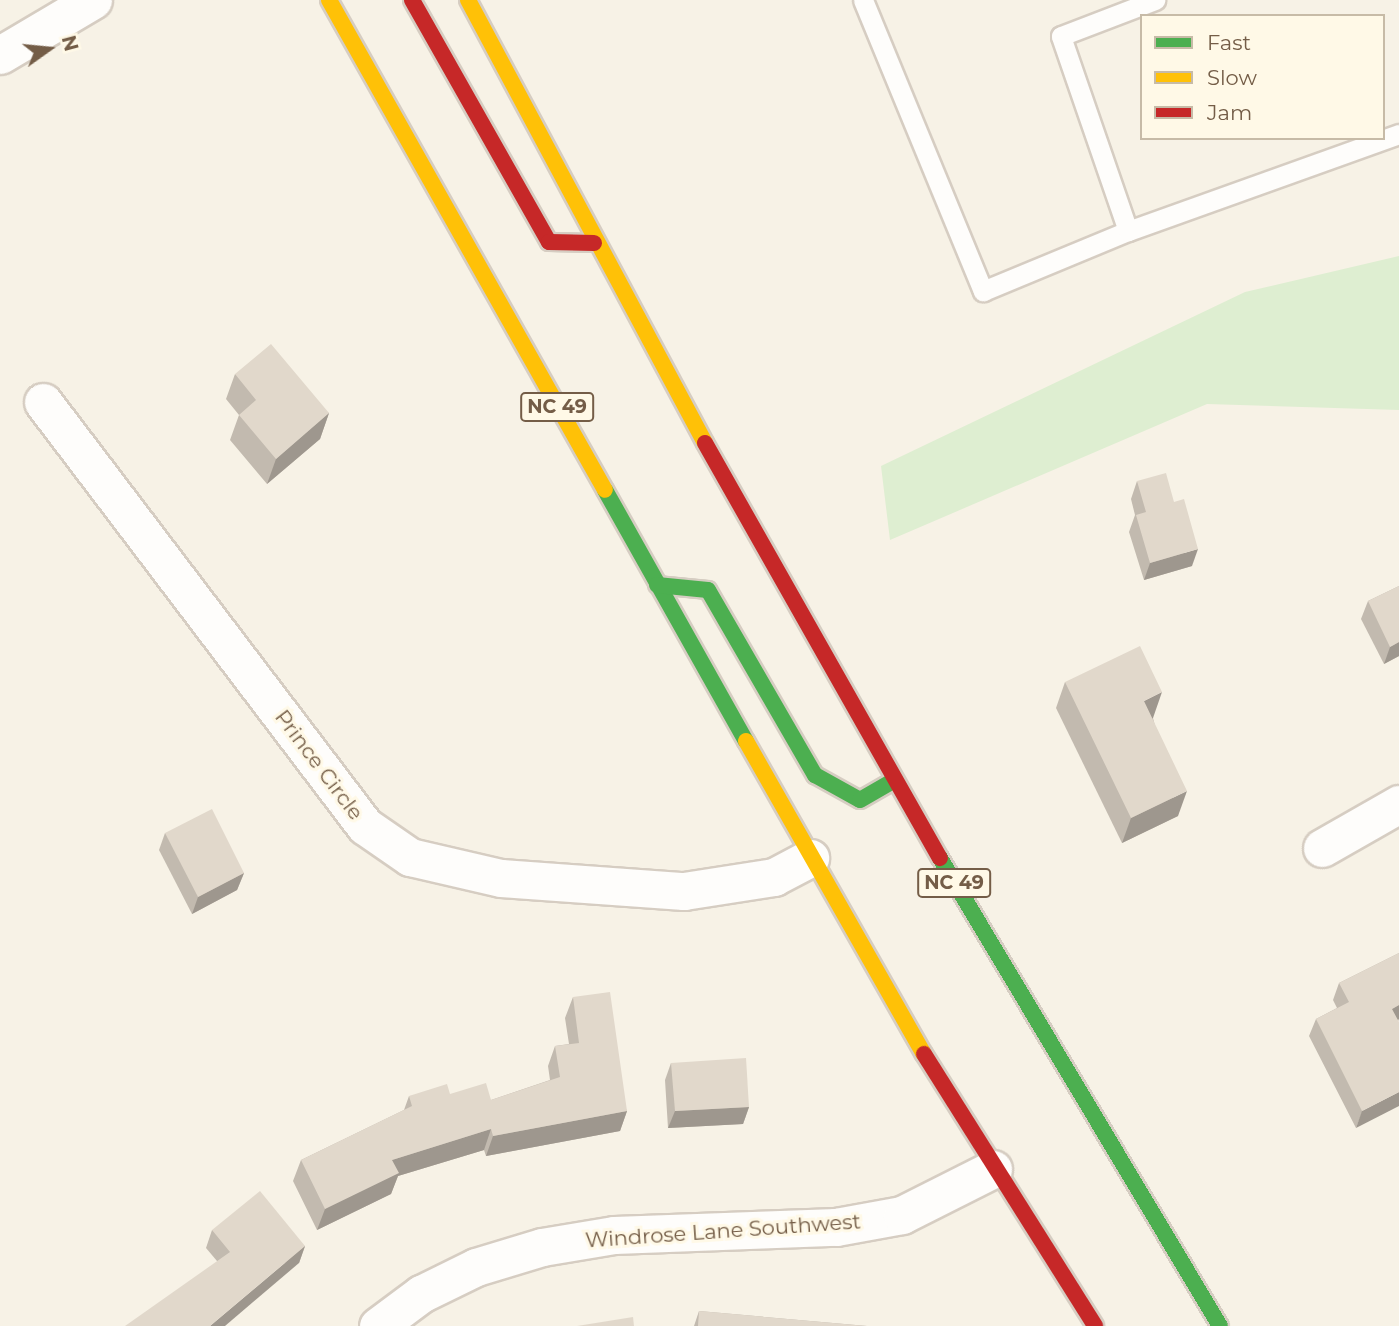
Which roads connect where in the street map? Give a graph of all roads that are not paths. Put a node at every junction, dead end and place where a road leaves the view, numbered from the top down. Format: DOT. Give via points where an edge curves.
graph roads {
  1 [pos="93,0"];
  2 [pos="329,0"];
  3 [pos="412,0"];
  4 [pos="468,0"];
  5 [pos="863,0"];
  6 [pos="1155,0"];
  7 [pos="0,55"];
  8 [pos="1382,140"];
  9 [pos="1128,231"];
  10 [pos="594,243"];
  11 [pos="43,402"];
  12 [pos="657,585"];
  13 [pos="893,781"];
  14 [pos="1399,804"];
  15 [pos="1322,848"];
  16 [pos="810,858"];
  17 [pos="993,1169"];
  18 [pos="378,1326"];
  19 [pos="1095,1326"];
  20 [pos="1220,1326"];
  1 -- 7 [label="street"];
  2 -- 12 [label="highway, NC 49"];
  3 -- 10 [label="highway" via="549,242"];
  4 -- 10 [label="highway, NC 49"];
  5 -- 9 [label="lane" via="983,291"];
  6 -- 9 [label="lane" via="1061,36"];
  8 -- 9 [label="lane"];
  10 -- 13 [label="highway, NC 49"];
  11 -- 16 [label="street, Prince Circle" via="365,826 410,857 501,878 684,891 774,877"];
  12 -- 13 [label="highway" via="708,590 815,775 860,800"];
  12 -- 16 [label="highway, NC 49"];
  13 -- 20 [label="highway, NC 49"];
  14 -- 15 [label="street"];
  16 -- 17 [label="highway, NC 49"];
  17 -- 18 [label="street, Windrose Lane Southwest" via="902,1215 836,1227 614,1235 542,1247 476,1267 421,1294"];
  17 -- 19 [label="highway, NC 49"];
}
